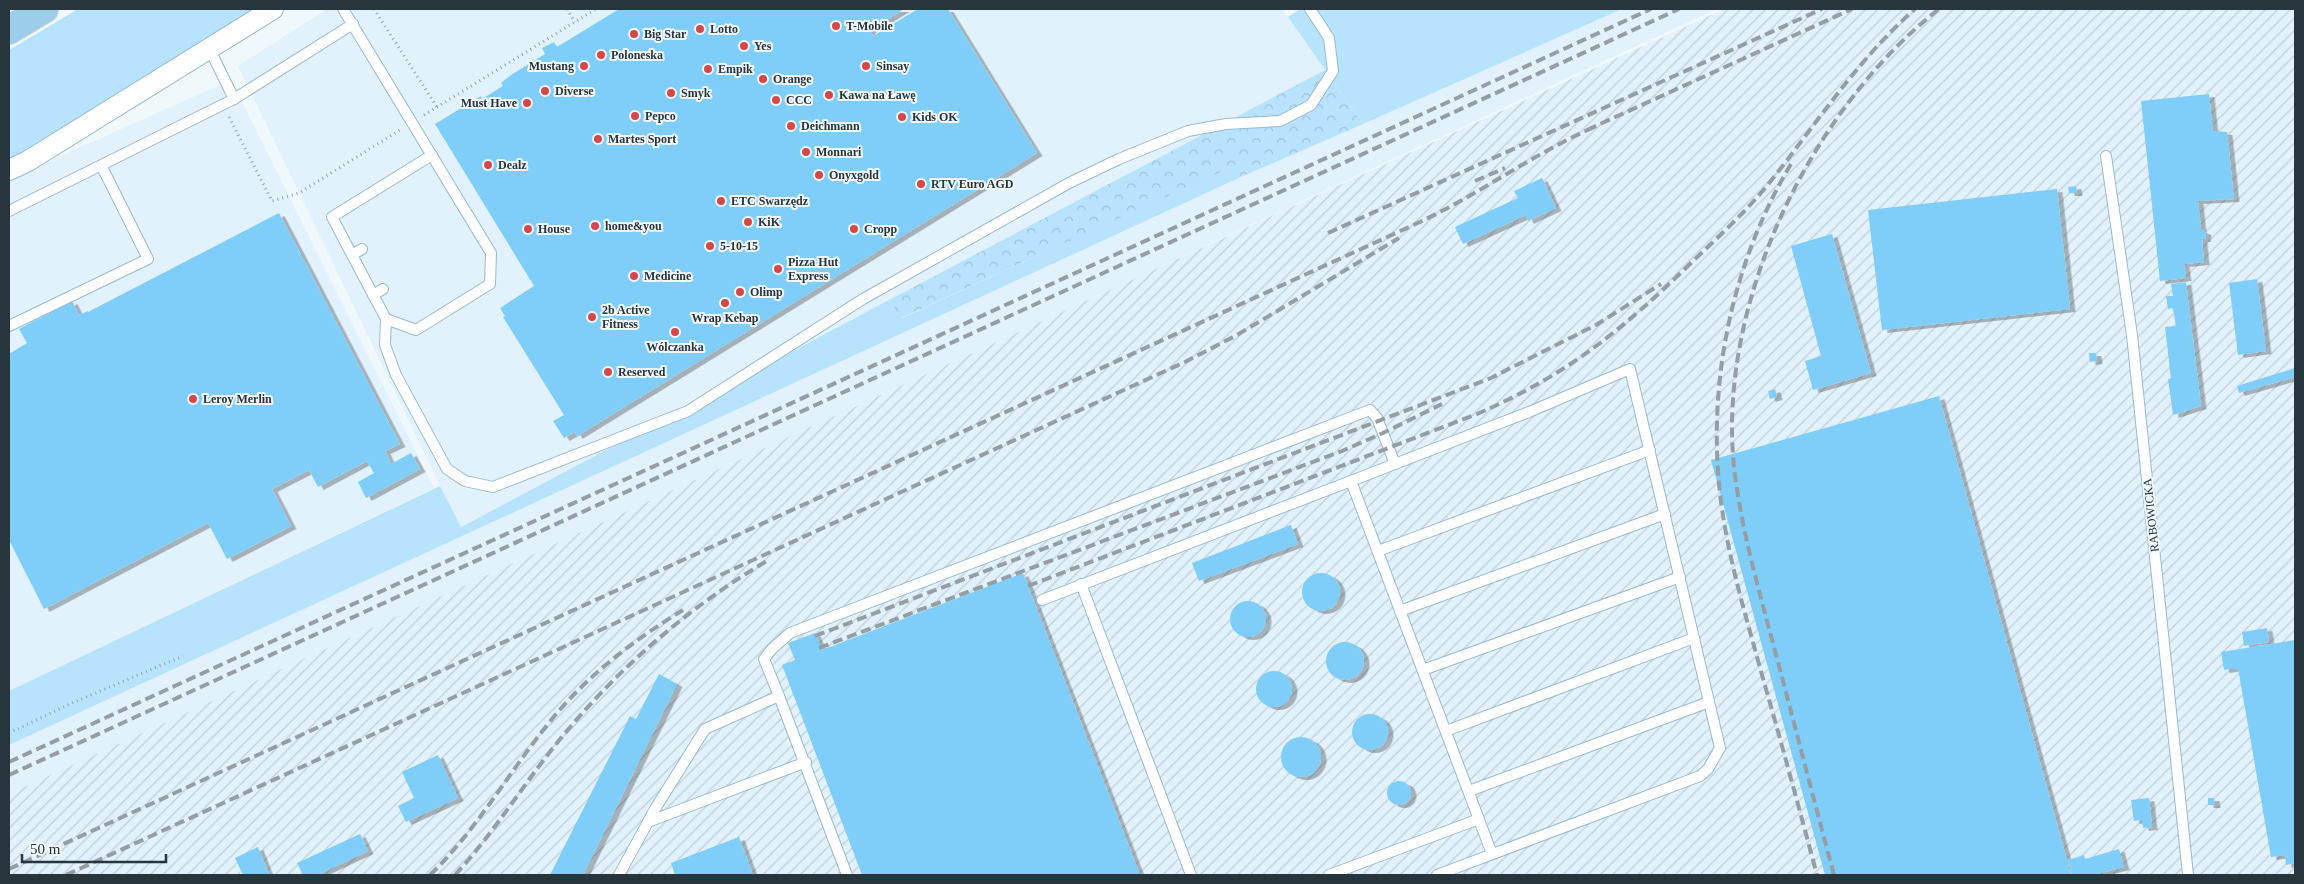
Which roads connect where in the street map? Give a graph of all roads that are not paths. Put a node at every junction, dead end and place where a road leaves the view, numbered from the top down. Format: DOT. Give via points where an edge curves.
graph roads {
  1 [pos="44,9"];
  2 [pos="272,9"];
  3 [pos="343,9"];
  4 [pos="1310,9"];
  5 [pos="353,24"];
  6 [pos="9,30"];
  7 [pos="208,48"];
  8 [pos="234,99"];
  9 [pos="432,155"];
  10 [pos="2106,156"];
  11 [pos="102,166"];
  12 [pos="9,170"];
  13 [pos="9,211"];
  14 [pos="362,249"];
  15 [pos="352,255"];
  16 [pos="383,289"];
  17 [pos="373,295"];
  18 [pos="386,319"];
  19 [pos="9,326"];
  20 [pos="1650,450"];
  21 [pos="1395,464"];
  22 [pos="1351,481"];
  23 [pos="1665,514"];
  24 [pos="1378,550"];
  25 [pos="1680,577"];
  26 [pos="1081,584"];
  27 [pos="1042,600"];
  28 [pos="1400,611"];
  29 [pos="1694,638"];
  30 [pos="1423,670"];
  31 [pos="779,696"];
  32 [pos="1709,702"];
  33 [pos="1446,731"];
  34 [pos="806,762"];
  35 [pos="1469,791"];
  36 [pos="1479,819"];
  37 [pos="648,822"];
  38 [pos="1492,854"];
  39 [pos="619,875"];
  40 [pos="847,875"];
  41 [pos="1191,875"];
  42 [pos="1330,875"];
  43 [pos="1437,875"];
  44 [pos="2188,875"];
  1 -- 6 [label="main road"];
  2 -- 7 [label="street"];
  3 -- 5 [label="lane"];
  4 -- 18 [label="lane" via="1329,38 1333,71 1311,105 1280,121 1226,124 1188,131 1119,159 1069,183 863,299 688,411 493,487 465,481 447,469 396,375 386,345"];
  5 -- 8 [label="lane"];
  5 -- 9 [label="lane"];
  7 -- 8 [label="lane"];
  7 -- 12 [label="street"];
  8 -- 11 [label="lane"];
  9 -- 15 [label="lane" via="332,217"];
  9 -- 18 [label="lane" via="491,253 490,284 416,330"];
  10 -- 44 [label="lane, RABOWICKA" via="2132,335"];
  11 -- 13 [label="lane"];
  11 -- 19 [label="lane" via="148,259"];
  14 -- 15 [label="lane"];
  15 -- 17 [label="lane"];
  16 -- 17 [label="lane"];
  17 -- 18 [label="lane"];
  20 -- 21 [label="lane" via="1630,369"];
  20 -- 23 [label="lane"];
  20 -- 24 [label="lane"];
  21 -- 22 [label="lane"];
  21 -- 31 [label="lane" via="1377,418 1370,410 790,633 764,659"];
  22 -- 24 [label="lane"];
  22 -- 26 [label="lane"];
  23 -- 25 [label="lane"];
  23 -- 28 [label="lane"];
  24 -- 28 [label="lane"];
  25 -- 29 [label="lane"];
  25 -- 30 [label="lane"];
  26 -- 27 [label="lane"];
  26 -- 41 [label="lane"];
  28 -- 30 [label="lane"];
  29 -- 32 [label="lane"];
  29 -- 33 [label="lane"];
  30 -- 33 [label="lane"];
  31 -- 34 [label="lane"];
  31 -- 37 [label="lane" via="705,729"];
  32 -- 35 [label="lane"];
  32 -- 38 [label="lane" via="1720,748 1700,776"];
  33 -- 35 [label="lane"];
  34 -- 37 [label="lane"];
  34 -- 40 [label="lane"];
  35 -- 36 [label="lane"];
  36 -- 38 [label="lane"];
  36 -- 42 [label="lane"];
  37 -- 39 [label="lane"];
  38 -- 43 [label="lane"];
}
